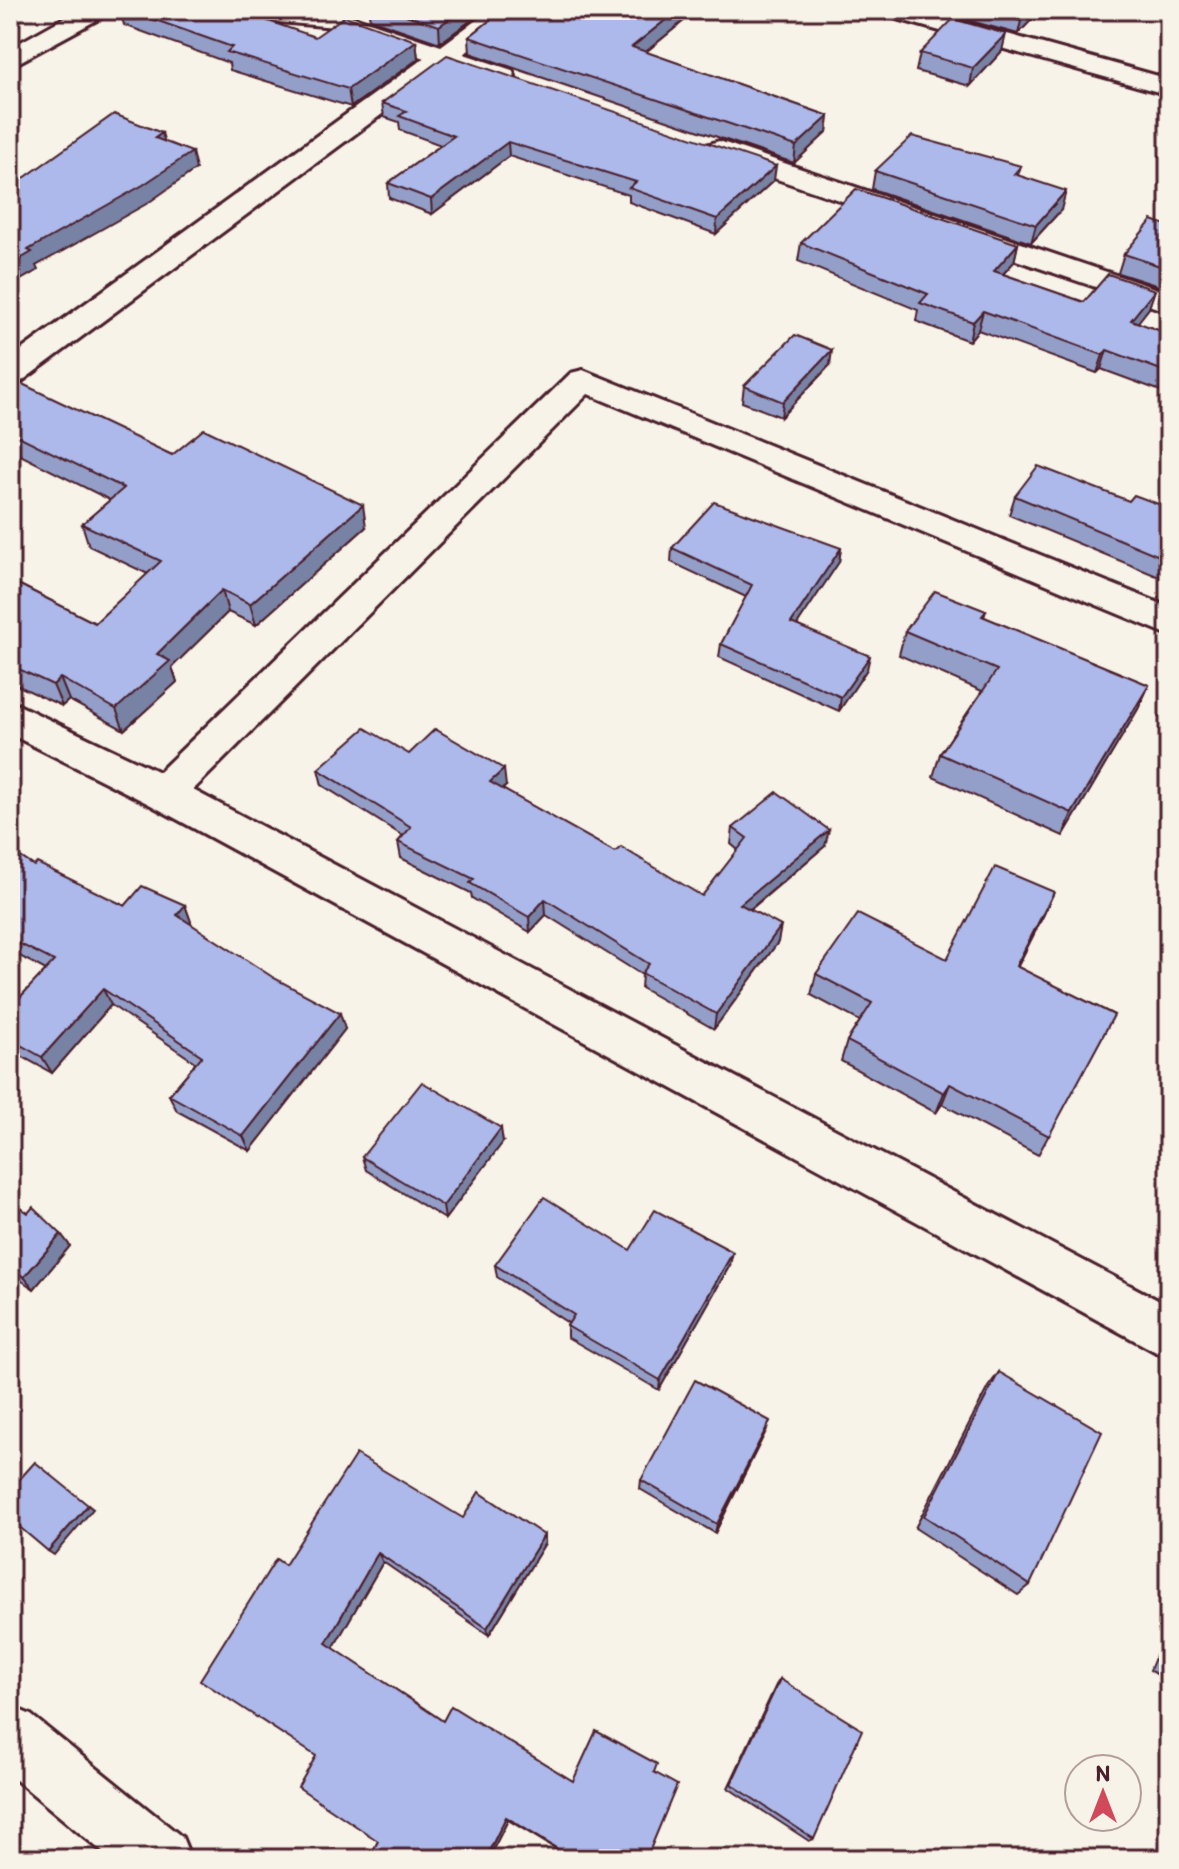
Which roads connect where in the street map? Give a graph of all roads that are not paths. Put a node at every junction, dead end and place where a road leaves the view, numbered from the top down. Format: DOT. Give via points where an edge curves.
graph roads {
  1 [pos="97,10"];
  2 [pos="235,10"];
  3 [pos="507,10"];
  4 [pos="892,10"];
  5 [pos="443,56"];
  6 [pos="10,59"];
  7 [pos="534,87"];
  8 [pos="1169,87"];
  9 [pos="700,144"];
  10 [pos="1169,303"];
  11 [pos="10,374"];
  12 [pos="1169,622"];
  13 [pos="10,716"];
  14 [pos="164,793"];
  15 [pos="1169,1334"];
  16 [pos="10,1736"];
  17 [pos="160,1859"];
  1 -- 6 [label="street"];
  2 -- 5 [label="street" via="339,20"];
  3 -- 5 [label="street"];
  4 -- 8 [label="street"];
  5 -- 7 [label="street"];
  5 -- 11 [label="street"];
  9 -- 10 [label="street"];
  12 -- 14 [label="street" via="583,380"];
  13 -- 14 [label="street"];
  14 -- 15 [label="street"];
  16 -- 17 [label="street"];
}
